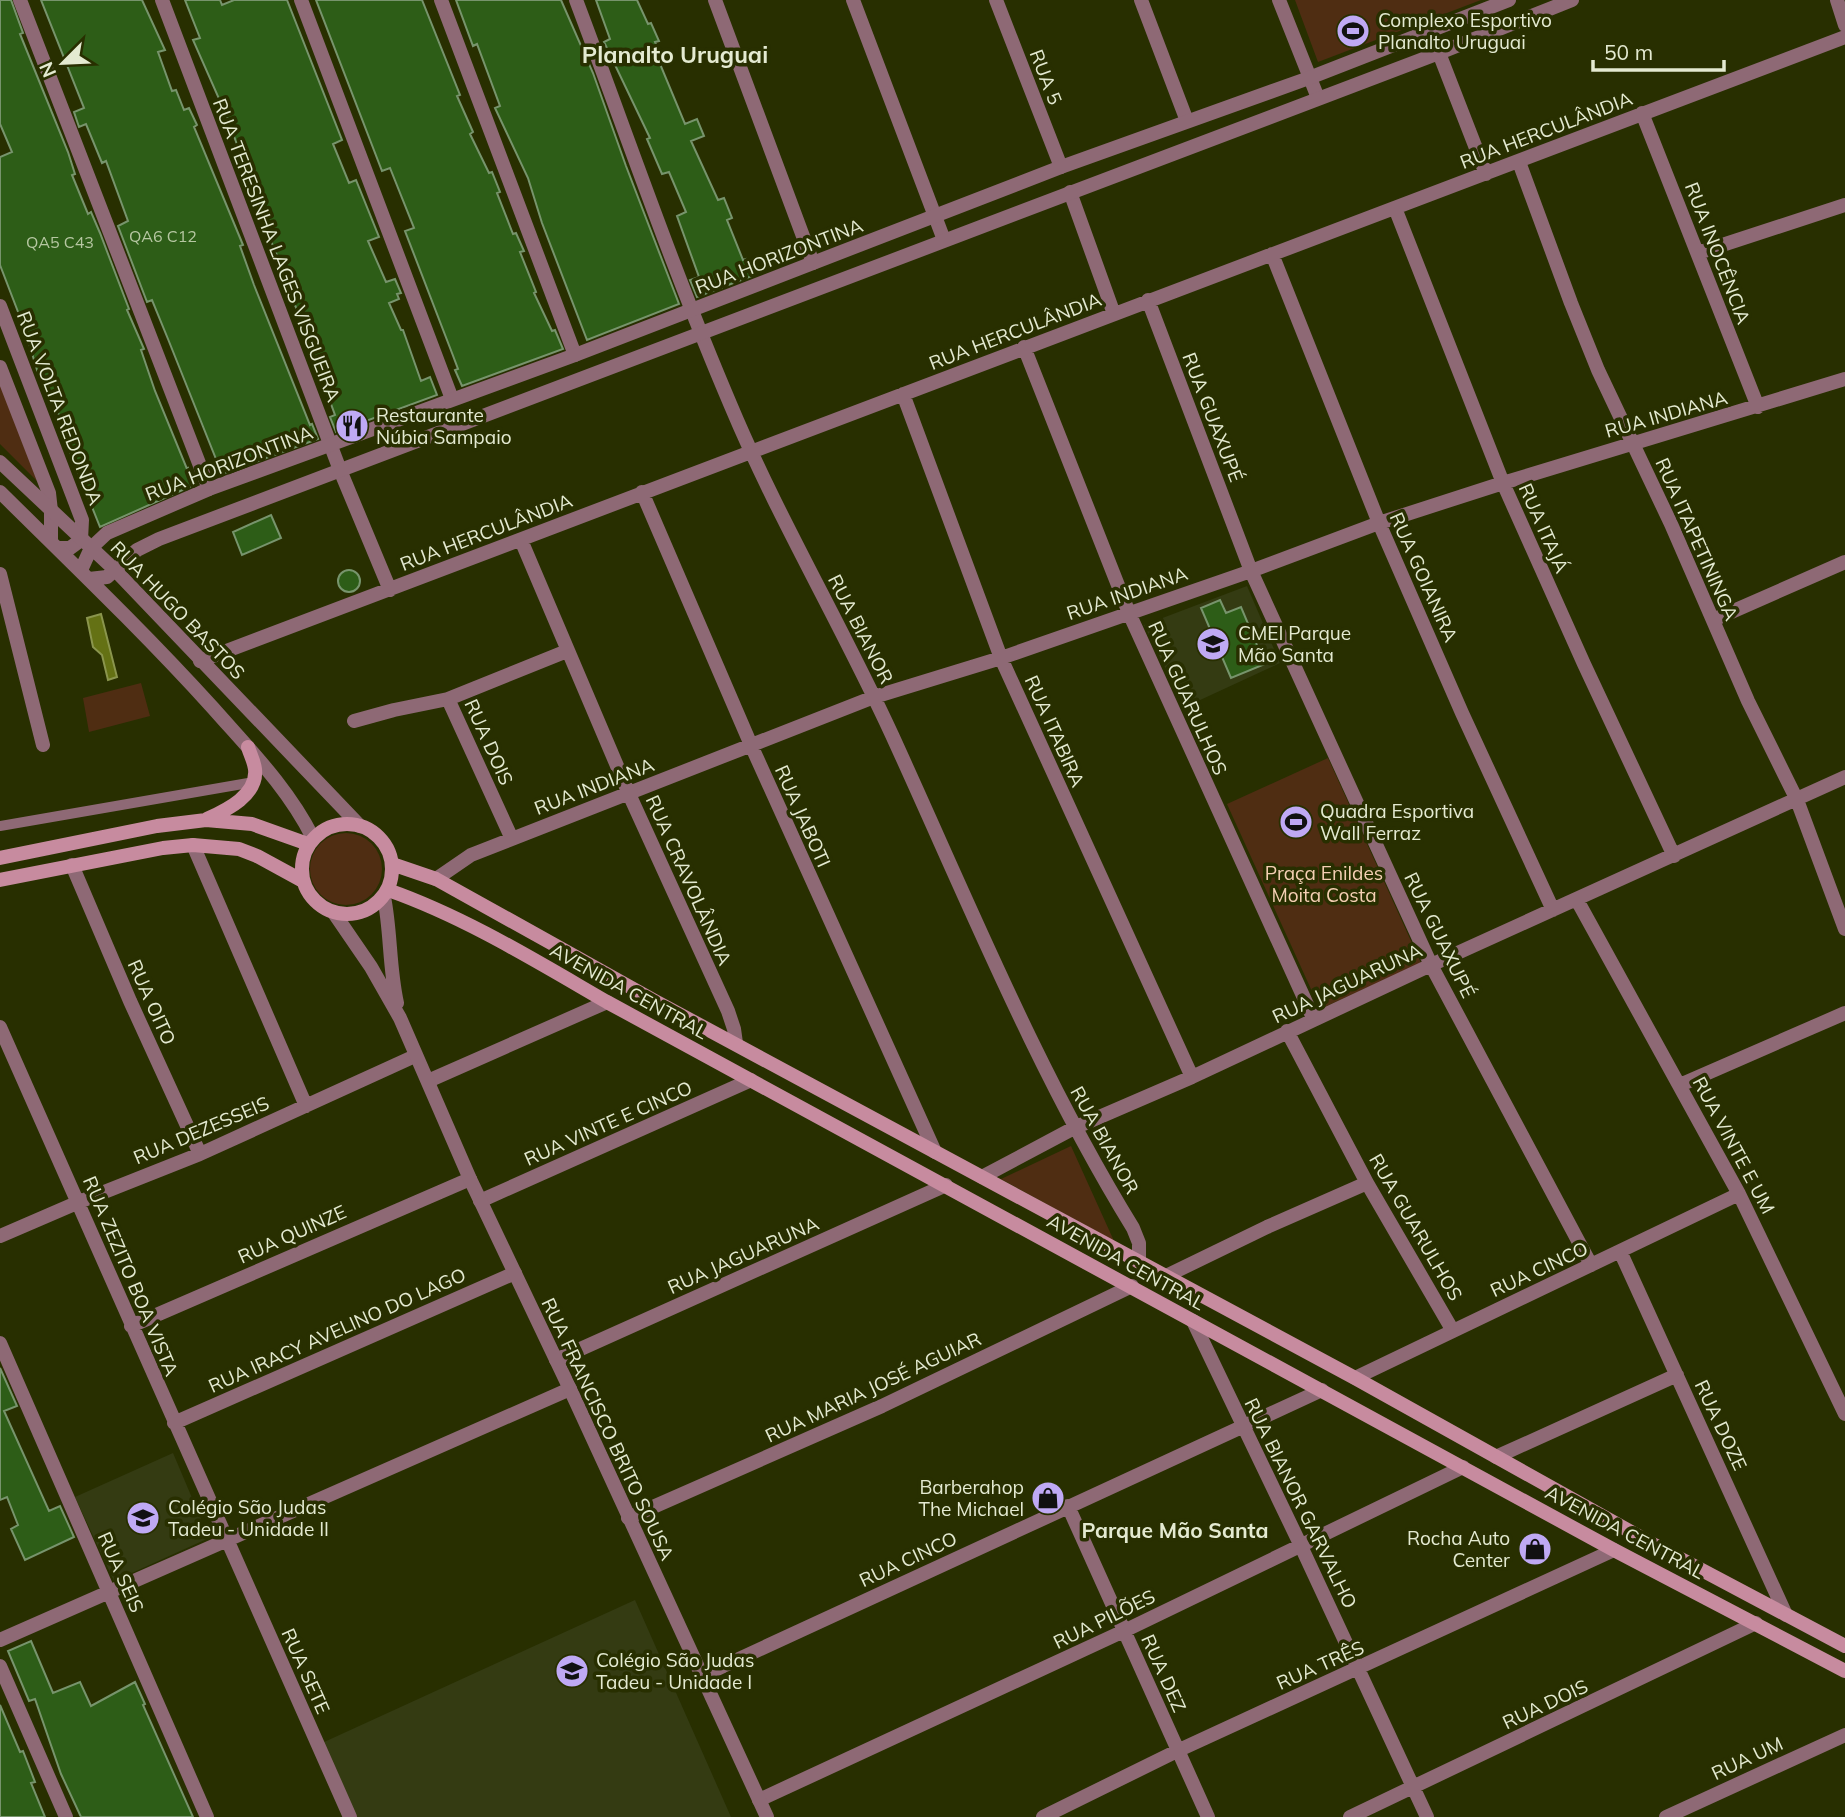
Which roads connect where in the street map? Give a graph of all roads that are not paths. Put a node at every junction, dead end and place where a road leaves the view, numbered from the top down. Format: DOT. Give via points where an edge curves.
graph roads {
  1 [pos="20,0"];
  2 [pos="162,0"];
  3 [pos="301,0"];
  4 [pos="441,0"];
  5 [pos="576,0"];
  6 [pos="715,0"];
  7 [pos="853,0"];
  8 [pos="996,0"];
  9 [pos="1141,0"];
  10 [pos="1279,0"];
  11 [pos="1509,0"];
  12 [pos="1572,0"];
  13 [pos="1837,0"];
  14 [pos="1845,24"];
  15 [pos="1845,37"];
  16 [pos="1439,53"];
  17 [pos="1308,78"];
  18 [pos="1318,98"];
  19 [pos="1642,113"];
  20 [pos="1187,121"];
  21 [pos="1519,162"];
  22 [pos="1061,167"];
  23 [pos="1486,174"];
  24 [pos="1070,192"];
  25 [pos="1845,205"];
  26 [pos="1395,208"];
  27 [pos="935,216"];
  28 [pos="944,240"];
  29 [pos="1698,253"];
  30 [pos="1272,254"];
  31 [pos="813,263"];
  32 [pos="1148,300"];
  33 [pos="0,306"];
  34 [pos="692,310"];
  35 [pos="1114,314"];
  36 [pos="701,333"];
  37 [pos="1024,347"];
  38 [pos="575,355"];
  39 [pos="0,367"];
  40 [pos="1845,379"];
  41 [pos="903,394"];
  42 [pos="452,399"];
  43 [pos="1758,407"];
  44 [pos="1632,443"];
  45 [pos="330,444"];
  46 [pos="751,451"];
  47 [pos="0,462"];
  48 [pos="340,470"];
  49 [pos="1503,483"];
  50 [pos="209,489"];
  51 [pos="0,492"];
  52 [pos="642,492"];
  53 [pos="51,511"];
  54 [pos="1379,523"];
  55 [pos="521,540"];
  56 [pos="54,544"];
  57 [pos="86,544"];
  58 [pos="1845,562"];
  59 [pos="116,571"];
  60 [pos="1251,571"];
  61 [pos="0,574"];
  62 [pos="85,575"];
  63 [pos="390,590"];
  64 [pos="1129,613"];
  65 [pos="6,616"];
  66 [pos="1713,620"];
  67 [pos="567,651"];
  68 [pos="1001,658"];
  69 [pos="200,661"];
  70 [pos="874,697"];
  71 [pos="448,699"];
  72 [pos="354,722"];
  73 [pos="43,745"];
  74 [pos="751,745"];
  75 [pos="248,747"];
  76 [pos="1845,778"];
  77 [pos="254,782"];
  78 [pos="629,794"];
  79 [pos="1797,800"];
  80 [pos="206,820"];
  81 [pos="0,826"];
  82 [pos="360,826"];
  83 [pos="512,839"];
  84 [pos="311,841"];
  85 [pos="193,845"];
  86 [pos="1674,856"];
  87 [pos="0,858"];
  88 [pos="392,864"];
  89 [pos="72,866"];
  90 [pos="436,879"];
  91 [pos="0,880"];
  92 [pos="303,881"];
  93 [pos="386,894"];
  94 [pos="1577,900"];
  95 [pos="1553,910"];
  96 [pos="334,914"];
  97 [pos="1845,927"];
  98 [pos="1431,965"];
  99 [pos="655,1001"];
  100 [pos="607,1002"];
  101 [pos="1845,1013"];
  102 [pos="400,1018"];
  103 [pos="1314,1020"];
  104 [pos="644,1023"];
  105 [pos="0,1027"];
  106 [pos="1287,1031"];
  107 [pos="736,1044"];
  108 [pos="415,1056"];
  109 [pos="1192,1077"];
  110 [pos="751,1080"];
  111 [pos="428,1081"];
  112 [pos="1680,1085"];
  113 [pos="306,1106"];
  114 [pos="1074,1128"];
  115 [pos="936,1152"];
  116 [pos="200,1154"];
  117 [pos="982,1177"];
  118 [pos="470,1179"];
  119 [pos="1367,1183"];
  120 [pos="946,1185"];
  121 [pos="1739,1194"];
  122 [pos="480,1201"];
  123 [pos="79,1202"];
  124 [pos="0,1236"];
  125 [pos="1620,1251"];
  126 [pos="1139,1262"];
  127 [pos="1591,1265"];
  128 [pos="515,1273"];
  129 [pos="1166,1276"];
  130 [pos="1132,1286"];
  131 [pos="1193,1321"];
  132 [pos="131,1326"];
  133 [pos="1453,1331"];
  134 [pos="0,1343"];
  135 [pos="556,1360"];
  136 [pos="1677,1375"];
  137 [pos="1355,1378"];
  138 [pos="570,1389"];
  139 [pos="1322,1390"];
  140 [pos="1845,1414"];
  141 [pos="174,1423"];
  142 [pos="1243,1428"];
  143 [pos="1496,1457"];
  144 [pos="1463,1467"];
  145 [pos="1068,1506"];
  146 [pos="628,1518"];
  147 [pos="227,1540"];
  148 [pos="1300,1544"];
  149 [pos="1614,1550"];
  150 [pos="1687,1562"];
  151 [pos="1675,1582"];
  152 [pos="109,1592"];
  153 [pos="1786,1615"];
  154 [pos="1756,1623"];
  155 [pos="1125,1631"];
  156 [pos="0,1640"];
  157 [pos="1845,1646"];
  158 [pos="0,1666"];
  159 [pos="1358,1669"];
  160 [pos="1845,1671"];
  161 [pos="702,1676"];
  162 [pos="1845,1735"];
  163 [pos="1177,1751"];
  164 [pos="1414,1787"];
  165 [pos="759,1800"];
  166 [pos="66,1817"];
  167 [pos="207,1817"];
  168 [pos="350,1817"];
  169 [pos="767,1817"];
  170 [pos="1043,1817"];
  171 [pos="1208,1817"];
  172 [pos="1350,1817"];
  173 [pos="1427,1817"];
  174 [pos="1666,1817"];
  1 -- 50 [label="street"];
  2 -- 45 [label="street, RUA TERESINHA LAGES VISGUEIRA"];
  3 -- 42 [label="street"];
  4 -- 38 [label="street"];
  5 -- 34 [label="street, RUA BIANOR"];
  6 -- 31 [label="street"];
  7 -- 27 [label="street"];
  8 -- 22 [label="street, RUA 5"];
  9 -- 20 [label="street"];
  10 -- 17 [label="street"];
  11 -- 17 [label="street, RUA HORIZONTINA"];
  12 -- 16 [label="street"];
  13 -- 14 [label="street"];
  15 -- 19 [label="street, RUA HERCULÂNDIA"];
  16 -- 18 [label="street"];
  16 -- 23 [label="street"];
  17 -- 18 [label="street"];
  17 -- 20 [label="street, RUA HORIZONTINA"];
  18 -- 24 [label="street"];
  19 -- 21 [label="street, RUA HERCULÂNDIA"];
  19 -- 29 [label="street, RUA INOCÊNCIA"];
  20 -- 22 [label="street, RUA HORIZONTINA"];
  21 -- 23 [label="street, RUA HERCULÂNDIA"];
  21 -- 44 [label="street, RUA ITAPETININGA" via="1571,303"];
  22 -- 27 [label="street, RUA HORIZONTINA"];
  23 -- 26 [label="street, RUA HERCULÂNDIA"];
  24 -- 28 [label="street"];
  24 -- 35 [label="street"];
  25 -- 29 [label="street"];
  26 -- 30 [label="street, RUA HERCULÂNDIA"];
  26 -- 49 [label="street, RUA ITAJÁ"];
  27 -- 28 [label="street"];
  27 -- 31 [label="street, RUA HORIZONTINA"];
  28 -- 36 [label="street"];
  29 -- 43 [label="street, RUA INOCÊNCIA"];
  30 -- 32 [label="street, RUA HERCULÂNDIA"];
  30 -- 54 [label="street, RUA GOIANIRA"];
  31 -- 34 [label="street, RUA HORIZONTINA"];
  32 -- 35 [label="street, RUA HERCULÂNDIA"];
  32 -- 60 [label="street, RUA GUAXUPÉ"];
  33 -- 57 [label="street, RUA VOLTA REDONDA" via="83,524"];
  34 -- 36 [label="street, RUA BIANOR"];
  34 -- 38 [label="street, RUA HORIZONTINA"];
  35 -- 37 [label="street, RUA HERCULÂNDIA"];
  36 -- 46 [label="street, RUA BIANOR"];
  36 -- 48 [label="street"];
  37 -- 41 [label="street, RUA HERCULÂNDIA"];
  37 -- 64 [label="street, RUA GUARULHOS"];
  38 -- 42 [label="street, RUA HORIZONTINA"];
  39 -- 53 [label="street"];
  40 -- 43 [label="street, RUA INDIANA"];
  41 -- 46 [label="street, RUA HERCULÂNDIA"];
  41 -- 68 [label="street, RUA ITABIRA"];
  42 -- 45 [label="street, RUA HORIZONTINA"];
  43 -- 44 [label="street, RUA INDIANA"];
  44 -- 49 [label="street, RUA INDIANA"];
  44 -- 66 [label="street, RUA ITAPETININGA"];
  45 -- 48 [label="street, RUA TERESINHA LAGES VISGUEIRA"];
  45 -- 50 [label="street, RUA HORIZONTINA"];
  46 -- 52 [label="street, RUA HERCULÂNDIA"];
  46 -- 70 [label="street, RUA BIANOR"];
  47 -- 53 [label="street, RUA HUGO BASTOS"];
  48 -- 59 [label="street" via="159,539 137,550"];
  48 -- 63 [label="street, RUA TERESINHA LAGES VISGUEIRA"];
  49 -- 54 [label="street, RUA INDIANA"];
  49 -- 86 [label="street, RUA ITAJÁ"];
  50 -- 57 [label="street, RUA HORIZONTINA"];
  51 -- 56 [label="street"];
  52 -- 55 [label="street, RUA HERCULÂNDIA"];
  52 -- 74 [label="street, RUA JABOTI"];
  53 -- 56 [label="street"];
  53 -- 57 [label="street, RUA HUGO BASTOS"];
  54 -- 60 [label="street, RUA INDIANA"];
  54 -- 95 [label="street, RUA GOIANIRA"];
  55 -- 63 [label="street, RUA HERCULÂNDIA"];
  55 -- 67 [label="street, RUA CRAVOLÂNDIA"];
  56 -- 57 [label="street" via="70,548"];
  56 -- 62 [label="street"];
  57 -- 59 [label="street, RUA HUGO BASTOS"];
  57 -- 62 [label="street, RUA HORIZONTINA"];
  58 -- 66 [label="street"];
  59 -- 62 [label="street" via="107,577"];
  59 -- 69 [label="street, RUA HUGO BASTOS"];
  60 -- 64 [label="street, RUA INDIANA"];
  60 -- 98 [label="street, RUA GUAXUPÉ"];
  61 -- 65 [label="street"];
  62 -- 75 [label="street"];
  63 -- 69 [label="street, RUA HERCULÂNDIA"];
  64 -- 68 [label="street, RUA INDIANA"];
  64 -- 103 [label="street, RUA GUARULHOS"];
  65 -- 73 [label="street"];
  66 -- 79 [label="street, RUA ITAPETININGA"];
  67 -- 71 [label="street"];
  67 -- 78 [label="street, RUA CRAVOLÂNDIA"];
  68 -- 70 [label="street, RUA INDIANA"];
  68 -- 109 [label="street, RUA ITABIRA"];
  69 -- 82 [label="street, RUA HUGO BASTOS"];
  70 -- 74 [label="street, RUA INDIANA"];
  70 -- 114 [label="street, RUA BIANOR"];
  71 -- 72 [label="street"];
  71 -- 83 [label="street, RUA DOIS"];
  74 -- 78 [label="street, RUA INDIANA"];
  74 -- 115 [label="street, RUA JABOTI"];
  75 -- 77 [label="main road"];
  75 -- 84 [label="street" via="282,786"];
  76 -- 79 [label="street, RUA JAGUARUNA"];
  77 -- 80 [label="main road" via="242,799"];
  77 -- 81 [label="lane"];
  78 -- 83 [label="street, RUA INDIANA"];
  78 -- 107 [label="street, RUA CRAVOLÂNDIA" via="728,1011"];
  79 -- 86 [label="street, RUA JAGUARUNA"];
  79 -- 97 [label="street, RUA ITAPETININGA"];
  80 -- 84 [label="main road" via="252,824"];
  80 -- 87 [label="main road"];
  82 -- 84 [label="main road" via="335,825"];
  82 -- 88 [label="main road" via="382,840"];
  83 -- 90 [label="street, RUA INDIANA" via="458,862"];
  84 -- 92 [label="main road" via="301,866"];
  85 -- 89 [label="main road"];
  85 -- 92 [label="main road" via="239,849"];
  85 -- 113 [label="street"];
  86 -- 94 [label="street, RUA JAGUARUNA"];
  88 -- 90 [label="main road, AVENIDA CENTRAL"];
  88 -- 93 [label="main road"];
  89 -- 91 [label="main road"];
  89 -- 116 [label="street, RUA OITO"];
  90 -- 99 [label="main road, AVENIDA CENTRAL"];
  92 -- 96 [label="main road" via="320,907"];
  93 -- 96 [label="main road" via="362,913"];
  93 -- 100 [label="main road, AVENIDA CENTRAL" via="437,909"];
  93 -- 102 [label="street" via="391,980"];
  94 -- 95 [label="street, RUA JAGUARUNA"];
  94 -- 112 [label="street, RUA VINTE E UM"];
  95 -- 98 [label="street, RUA JAGUARUNA"];
  96 -- 102 [label="street"];
  98 -- 103 [label="street, RUA JAGUARUNA"];
  98 -- 127 [label="street, RUA GUAXUPÉ"];
  99 -- 104 [label="main road"];
  99 -- 107 [label="main road, AVENIDA CENTRAL"];
  100 -- 104 [label="main road, AVENIDA CENTRAL"];
  100 -- 111 [label="street"];
  101 -- 112 [label="street"];
  102 -- 108 [label="street, RUA FRANCISCO BRITO SOUSA"];
  103 -- 106 [label="street, RUA JAGUARUNA"];
  104 -- 110 [label="main road, AVENIDA CENTRAL"];
  105 -- 123 [label="street, RUA ZEZITO BOA VISTA"];
  106 -- 109 [label="street, RUA JAGUARUNA"];
  106 -- 119 [label="street, RUA GUARULHOS"];
  107 -- 115 [label="main road, AVENIDA CENTRAL"];
  108 -- 111 [label="street, RUA FRANCISCO BRITO SOUSA"];
  108 -- 113 [label="street, RUA DEZESSEIS"];
  109 -- 114 [label="street, RUA JAGUARUNA"];
  110 -- 120 [label="main road, AVENIDA CENTRAL"];
  110 -- 122 [label="street, RUA VINTE E CINCO"];
  111 -- 118 [label="street, RUA FRANCISCO BRITO SOUSA"];
  112 -- 121 [label="street, RUA VINTE E UM"];
  113 -- 116 [label="street, RUA DEZESSEIS"];
  114 -- 117 [label="street, RUA JAGUARUNA"];
  114 -- 126 [label="street, RUA BIANOR" via="1133,1228"];
  115 -- 117 [label="main road, AVENIDA CENTRAL"];
  116 -- 123 [label="street, RUA DEZESSEIS"];
  117 -- 126 [label="main road, AVENIDA CENTRAL"];
  118 -- 122 [label="street, RUA FRANCISCO BRITO SOUSA"];
  118 -- 132 [label="street, RUA QUINZE"];
  119 -- 129 [label="street"];
  119 -- 133 [label="street, RUA GUARULHOS"];
  120 -- 130 [label="main road, AVENIDA CENTRAL"];
  120 -- 135 [label="street, RUA JAGUARUNA"];
  121 -- 125 [label="street, RUA CINCO"];
  121 -- 140 [label="street, RUA VINTE E UM"];
  122 -- 128 [label="street, RUA FRANCISCO BRITO SOUSA"];
  123 -- 124 [label="street, RUA DEZESSEIS"];
  123 -- 132 [label="street, RUA ZEZITO BOA VISTA"];
  125 -- 127 [label="street, RUA CINCO"];
  125 -- 136 [label="street, RUA DOZE"];
  126 -- 129 [label="main road, AVENIDA CENTRAL"];
  127 -- 133 [label="street, RUA CINCO"];
  128 -- 135 [label="street, RUA FRANCISCO BRITO SOUSA"];
  128 -- 141 [label="street, RUA IRACY AVELINO DO LAGO"];
  129 -- 137 [label="main road, AVENIDA CENTRAL"];
  130 -- 131 [label="main road, AVENIDA CENTRAL"];
  130 -- 146 [label="street, RUA MARIA JOSÉ AGUIAR" via="882,1406"];
  131 -- 139 [label="main road, AVENIDA CENTRAL"];
  131 -- 142 [label="street, RUA BIANOR GARVALHO"];
  132 -- 141 [label="street, RUA ZEZITO BOA VISTA"];
  133 -- 137 [label="street, RUA CINCO"];
  134 -- 152 [label="street, RUA SEIS"];
  135 -- 138 [label="street, RUA FRANCISCO BRITO SOUSA"];
  136 -- 143 [label="street"];
  136 -- 153 [label="street, RUA DOZE"];
  137 -- 143 [label="main road, AVENIDA CENTRAL"];
  138 -- 146 [label="street, RUA FRANCISCO BRITO SOUSA"];
  138 -- 147 [label="street"];
  139 -- 142 [label="street, RUA CINCO"];
  139 -- 144 [label="main road, AVENIDA CENTRAL"];
  141 -- 147 [label="street, RUA ZEZITO BOA VISTA"];
  142 -- 145 [label="street, RUA CINCO"];
  142 -- 148 [label="street, RUA BIANOR GARVALHO"];
  143 -- 150 [label="main road, AVENIDA CENTRAL"];
  144 -- 148 [label="street, RUA PILÕES"];
  144 -- 149 [label="main road, AVENIDA CENTRAL"];
  145 -- 155 [label="street, RUA DEZ"];
  145 -- 161 [label="street, RUA CINCO"];
  146 -- 161 [label="street, RUA FRANCISCO BRITO SOUSA"];
  147 -- 152 [label="street"];
  147 -- 168 [label="street, RUA SETE"];
  148 -- 155 [label="street, RUA PILÕES"];
  148 -- 159 [label="street, RUA BIANOR GARVALHO"];
  149 -- 151 [label="main road, AVENIDA CENTRAL"];
  149 -- 159 [label="street, RUA TRÊS"];
  150 -- 151 [label="main road"];
  150 -- 153 [label="main road, AVENIDA CENTRAL"];
  151 -- 154 [label="main road, AVENIDA CENTRAL"];
  152 -- 156 [label="street"];
  152 -- 167 [label="street, RUA SEIS"];
  153 -- 157 [label="main road, AVENIDA CENTRAL"];
  154 -- 160 [label="main road, AVENIDA CENTRAL"];
  154 -- 164 [label="street, RUA DOIS"];
  155 -- 163 [label="street, RUA DEZ"];
  155 -- 165 [label="street, RUA PILÕES"];
  158 -- 166 [label="street"];
  159 -- 163 [label="street, RUA TRÊS"];
  159 -- 164 [label="street, RUA BIANOR GARVALHO"];
  161 -- 165 [label="street, RUA FRANCISCO BRITO SOUSA"];
  162 -- 174 [label="street, RUA UM"];
  163 -- 170 [label="street, RUA TRÊS"];
  163 -- 171 [label="street, RUA DEZ"];
  164 -- 172 [label="street, RUA DOIS"];
  164 -- 173 [label="street, RUA BIANOR GARVALHO"];
  165 -- 169 [label="street, RUA FRANCISCO BRITO SOUSA"];
}
